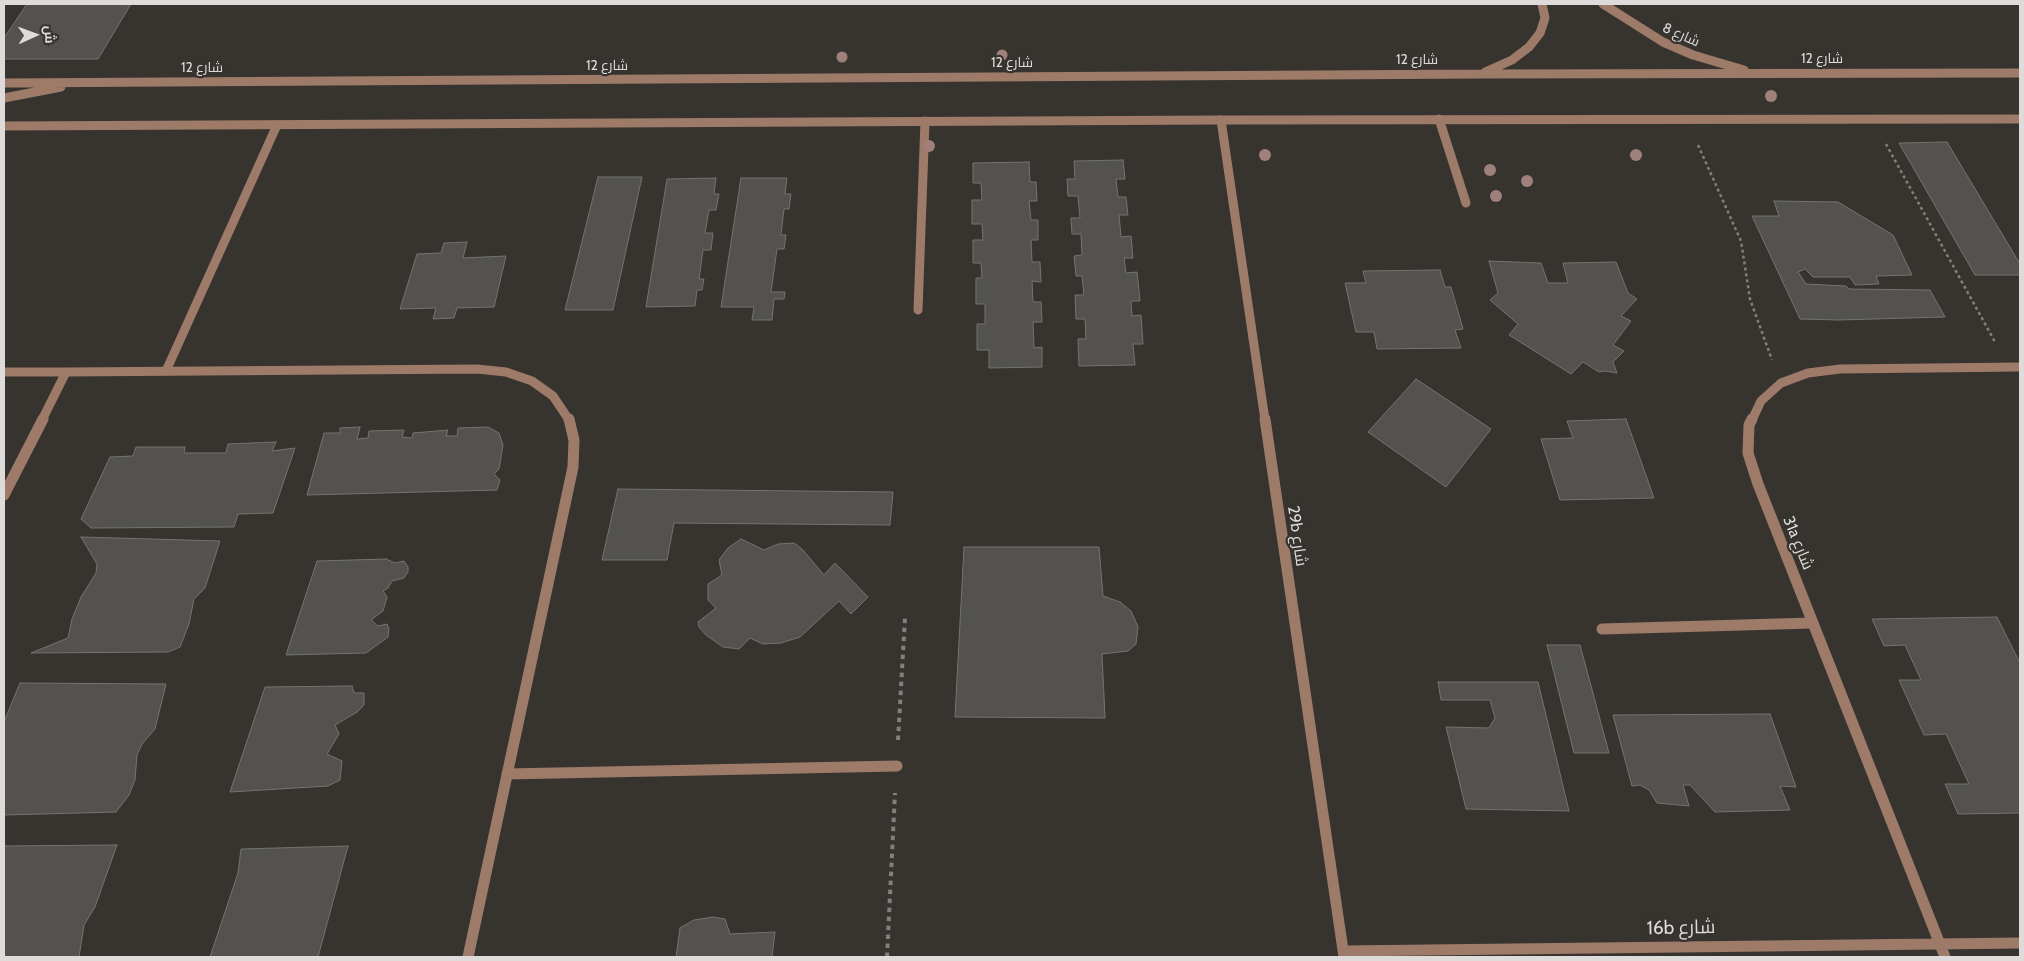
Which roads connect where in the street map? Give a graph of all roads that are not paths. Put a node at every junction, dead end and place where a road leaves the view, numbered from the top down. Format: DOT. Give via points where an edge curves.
graph roads {
  1 [pos="1542,4"];
  2 [pos="1603,4"];
  3 [pos="1757,73"];
  4 [pos="2020,73"];
  5 [pos="1482,74"];
  6 [pos="4,83"];
  7 [pos="79,83"];
  8 [pos="4,98"];
  9 [pos="2020,119"];
  10 [pos="1221,120"];
  11 [pos="1439,120"];
  12 [pos="925,121"];
  13 [pos="278,125"];
  14 [pos="4,126"];
  15 [pos="1466,203"];
  16 [pos="918,310"];
  17 [pos="2020,367"];
  18 [pos="166,371"];
  19 [pos="4,372"];
  20 [pos="66,372"];
  21 [pos="4,495"];
  22 [pos="1812,623"];
  23 [pos="1602,629"];
  24 [pos="897,766"];
  25 [pos="507,774"];
  26 [pos="1940,943"];
  27 [pos="2020,943"];
  28 [pos="1343,954"];
  29 [pos="468,957"];
  30 [pos="1945,957"];
  1 -- 5 [label="street" via="1545,18 1540,33 1529,47 1512,60"];
  2 -- 3 [label="street, شارع 8" via="1663,42 1693,55"];
  3 -- 4 [label="street, شارع 12"];
  3 -- 5 [label="street, شارع 12"];
  5 -- 7 [label="street, شارع 12"];
  6 -- 7 [label="street, شارع 12"];
  7 -- 8 [label="street"];
  9 -- 11 [label="street"];
  10 -- 11 [label="street"];
  10 -- 12 [label="street"];
  10 -- 28 [label="street, 29b شارع"];
  11 -- 15 [label="street"];
  12 -- 13 [label="street"];
  12 -- 16 [label="street"];
  13 -- 14 [label="street"];
  13 -- 18 [label="street"];
  17 -- 22 [label="street, 31a شارع" via="1808,373 1781,383 1761,401 1749,425 1748,453"];
  18 -- 20 [label="street"];
  18 -- 25 [label="street" via="477,369 506,372 524,378 553,396 568,416 574,440 573,467"];
  19 -- 20 [label="street"];
  20 -- 21 [label="street"];
  22 -- 23 [label="street"];
  22 -- 26 [label="street, 31a شارع"];
  24 -- 25 [label="street"];
  25 -- 29 [label="street"];
  26 -- 27 [label="street, 16b شارع"];
  26 -- 28 [label="street, 16b شارع"];
  26 -- 30 [label="street, 31a شارع"];
}
